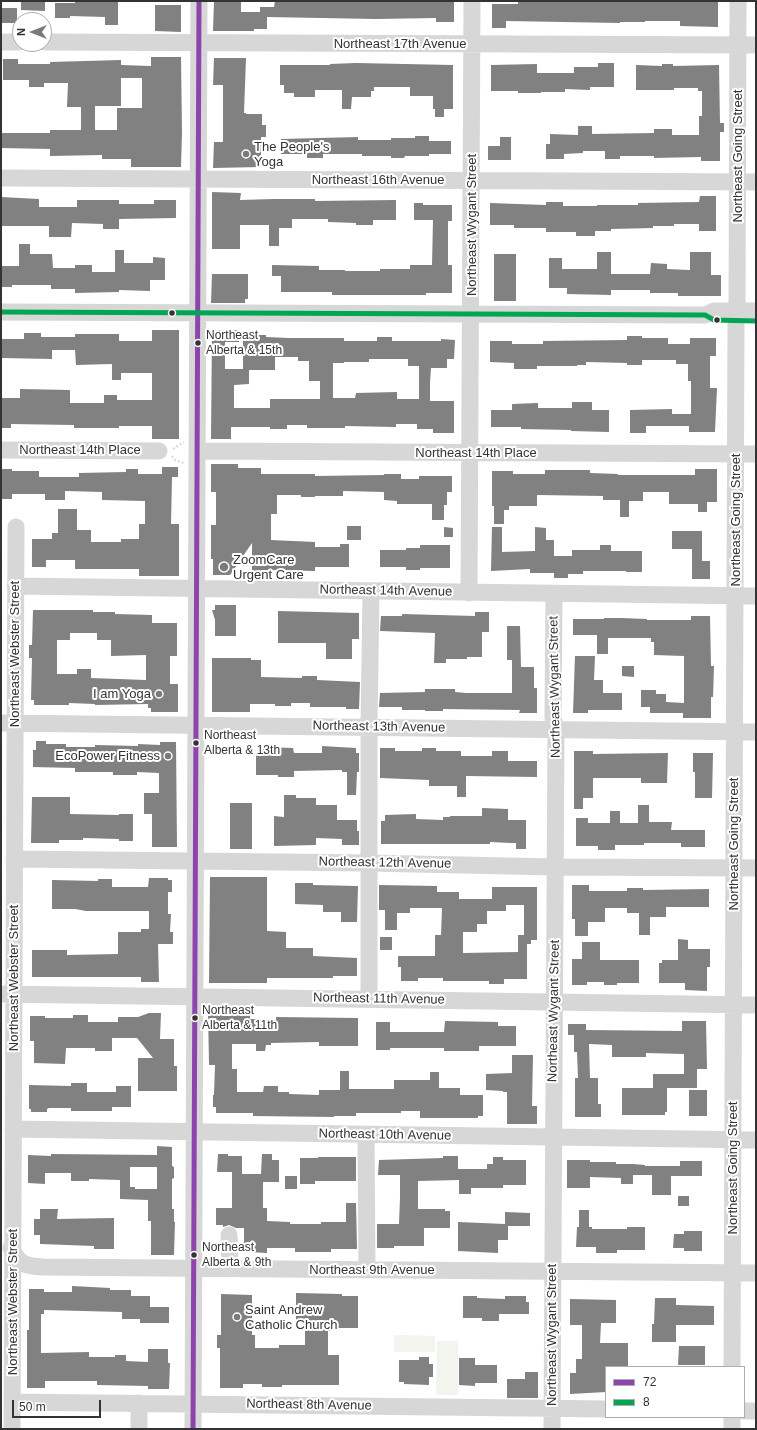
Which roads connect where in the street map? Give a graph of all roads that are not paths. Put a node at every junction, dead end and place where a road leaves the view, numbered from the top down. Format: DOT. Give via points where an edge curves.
graph roads {
  1 [pos="198,1"];
  2 [pos="472,1"];
  3 [pos="738,1"];
  4 [pos="1,42"];
  5 [pos="12,42"];
  6 [pos="52,42"];
  7 [pos="198,43"];
  8 [pos="472,44"];
  9 [pos="738,44"];
  10 [pos="756,45"];
  11 [pos="1,178"];
  12 [pos="198,179"];
  13 [pos="472,181"];
  14 [pos="737,182"];
  15 [pos="756,182"];
  16 [pos="756,311"];
  17 [pos="1,312"];
  18 [pos="197,313"];
  19 [pos="471,314"];
  20 [pos="737,316"];
  21 [pos="756,321"];
  22 [pos="1,450"];
  23 [pos="159,451"];
  24 [pos="196,451"];
  25 [pos="471,453"];
  26 [pos="736,454"];
  27 [pos="756,454"];
  28 [pos="16,527"];
  29 [pos="16,586"];
  30 [pos="197,589"];
  31 [pos="371,591"];
  32 [pos="469,593"];
  33 [pos="554,594"];
  34 [pos="735,596"];
  35 [pos="756,596"];
  36 [pos="8,723"];
  37 [pos="196,725"];
  38 [pos="369,727"];
  39 [pos="556,730"];
  40 [pos="735,732"];
  41 [pos="756,732"];
  42 [pos="14,859"];
  43 [pos="196,861"];
  44 [pos="368,863"];
  45 [pos="555,867"];
  46 [pos="734,868"];
  47 [pos="756,868"];
  48 [pos="7,994"];
  49 [pos="195,997"];
  50 [pos="369,999"];
  51 [pos="554,1002"];
  52 [pos="734,1004"];
  53 [pos="756,1005"];
  54 [pos="13,1129"];
  55 [pos="194,1132"];
  56 [pos="366,1135"];
  57 [pos="553,1138"];
  58 [pos="733,1140"];
  59 [pos="756,1140"];
  60 [pos="229,1235"];
  61 [pos="1,1237"];
  62 [pos="13,1252"];
  63 [pos="194,1268"];
  64 [pos="230,1268"];
  65 [pos="367,1270"];
  66 [pos="552,1271"];
  67 [pos="733,1273"];
  68 [pos="756,1273"];
  69 [pos="732,1366"];
  70 [pos="12,1402"];
  71 [pos="139,1403"];
  72 [pos="193,1404"];
  73 [pos="552,1409"];
  74 [pos="605,1409"];
  75 [pos="745,1411"];
  76 [pos="756,1412"];
  77 [pos="732,1418"];
  78 [pos="12,1429"];
  79 [pos="139,1429"];
  80 [pos="193,1429"];
  81 [pos="552,1429"];
  82 [pos="732,1429"];
  1 -- 7 [label="street"];
  2 -- 8 [label="street, Northeast Wygant Street"];
  3 -- 9 [label="street, Northeast Going Street"];
  4 -- 5 [label="street"];
  6 -- 7 [label="street, Northeast 17th Avenue"];
  7 -- 8 [label="street, Northeast 17th Avenue"];
  7 -- 12 [label="street"];
  8 -- 9 [label="street, Northeast 17th Avenue"];
  8 -- 13 [label="street, Northeast Wygant Street"];
  9 -- 10 [label="street, Northeast 17th Avenue"];
  9 -- 14 [label="street, Northeast Going Street"];
  11 -- 12 [label="street, Northeast 16th Avenue"];
  12 -- 13 [label="street, Northeast 16th Avenue"];
  12 -- 18 [label="street"];
  13 -- 14 [label="street, Northeast 16th Avenue"];
  13 -- 19 [label="street, Northeast Wygant Street"];
  14 -- 15 [label="street, Northeast 16th Avenue"];
  14 -- 20 [label="street, Northeast Going Street"];
  16 -- 20 [label="street"];
  17 -- 18 [label="street"];
  18 -- 19 [label="street"];
  18 -- 24 [label="street"];
  19 -- 20 [label="street" via="705,315 714,320"];
  19 -- 25 [label="street, Northeast Wygant Street"];
  20 -- 21 [label="street"];
  20 -- 26 [label="street, Northeast Going Street"];
  22 -- 23 [label="street, Northeast 14th Place"];
  24 -- 25 [label="street, Northeast 14th Place"];
  24 -- 30 [label="street"];
  25 -- 26 [label="street, Northeast 14th Place"];
  25 -- 32 [label="street, Northeast Wygant Street"];
  26 -- 27 [label="street, Northeast 14th Place"];
  26 -- 34 [label="street, Northeast Going Street"];
  28 -- 29 [label="street, Northeast Webster Street"];
  29 -- 30 [label="street, Northeast 14th Avenue"];
  29 -- 36 [label="street, Northeast Webster Street"];
  30 -- 31 [label="street, Northeast 14th Avenue"];
  30 -- 37 [label="street"];
  31 -- 32 [label="street, Northeast 14th Avenue"];
  31 -- 38 [label="street"];
  32 -- 33 [label="street, Northeast 14th Avenue"];
  33 -- 34 [label="street, Northeast 14th Avenue"];
  33 -- 39 [label="street, Northeast Wygant Street" via="553,717"];
  34 -- 35 [label="street, Northeast 14th Avenue"];
  34 -- 40 [label="street, Northeast Going Street"];
  36 -- 37 [label="street, Northeast 13th Avenue"];
  36 -- 42 [label="street, Northeast Webster Street"];
  37 -- 38 [label="street, Northeast 13th Avenue"];
  37 -- 43 [label="street"];
  38 -- 39 [label="street, Northeast 13th Avenue"];
  38 -- 44 [label="street"];
  39 -- 40 [label="street, Northeast 13th Avenue"];
  39 -- 45 [label="street, Northeast Wygant Street"];
  40 -- 41 [label="street, Northeast 13th Avenue"];
  40 -- 46 [label="street, Northeast Going Street"];
  42 -- 43 [label="street, Northeast 12th Avenue"];
  42 -- 48 [label="street, Northeast Webster Street"];
  43 -- 44 [label="street, Northeast 12th Avenue"];
  43 -- 49 [label="street"];
  44 -- 45 [label="street, Northeast 12th Avenue"];
  44 -- 50 [label="street"];
  45 -- 46 [label="street, Northeast 12th Avenue"];
  45 -- 51 [label="street, Northeast Wygant Street"];
  46 -- 47 [label="street, Northeast 12th Avenue"];
  46 -- 52 [label="street, Northeast Going Street"];
  48 -- 49 [label="street, Northeast 11th Avenue"];
  48 -- 54 [label="street, Northeast Webster Street"];
  49 -- 50 [label="street, Northeast 11th Avenue"];
  49 -- 55 [label="street"];
  50 -- 51 [label="street, Northeast 11th Avenue"];
  51 -- 52 [label="street, Northeast 11th Avenue"];
  51 -- 57 [label="street, Northeast Wygant Street"];
  52 -- 53 [label="street, Northeast 11th Avenue"];
  52 -- 58 [label="street, Northeast Going Street"];
  54 -- 55 [label="street, Northeast 10th Avenue"];
  54 -- 62 [label="street, Northeast Webster Street"];
  55 -- 56 [label="street, Northeast 10th Avenue"];
  55 -- 63 [label="street"];
  56 -- 57 [label="street, Northeast 10th Avenue"];
  56 -- 65 [label="street"];
  57 -- 58 [label="street, Northeast 10th Avenue"];
  57 -- 66 [label="street, Northeast Wygant Street"];
  58 -- 59 [label="street, Northeast 10th Avenue"];
  58 -- 67 [label="street, Northeast Going Street"];
  60 -- 64 [label="street"];
  61 -- 62 [label="street, Northeast 9th Avenue" via="8,1242"];
  62 -- 63 [label="street, Northeast 9th Avenue" via="20,1263 31,1266"];
  62 -- 70 [label="street, Northeast Webster Street"];
  63 -- 64 [label="street, Northeast 9th Avenue"];
  63 -- 72 [label="street"];
  64 -- 65 [label="street, Northeast 9th Avenue"];
  65 -- 66 [label="street, Northeast 9th Avenue"];
  66 -- 67 [label="street, Northeast 9th Avenue"];
  66 -- 73 [label="street, Northeast Wygant Street"];
  67 -- 68 [label="street, Northeast 9th Avenue"];
  67 -- 69 [label="street, Northeast Going Street"];
  70 -- 71 [label="street, Northeast 8th Avenue"];
  70 -- 78 [label="street, Northeast Webster Street"];
  71 -- 72 [label="street, Northeast 8th Avenue"];
  71 -- 79 [label="street"];
  72 -- 73 [label="street, Northeast 8th Avenue"];
  72 -- 80 [label="street"];
  73 -- 74 [label="street, Northeast 8th Avenue"];
  73 -- 81 [label="street, Northeast Wygant Street"];
  75 -- 76 [label="street"];
  77 -- 82 [label="street"];
}
